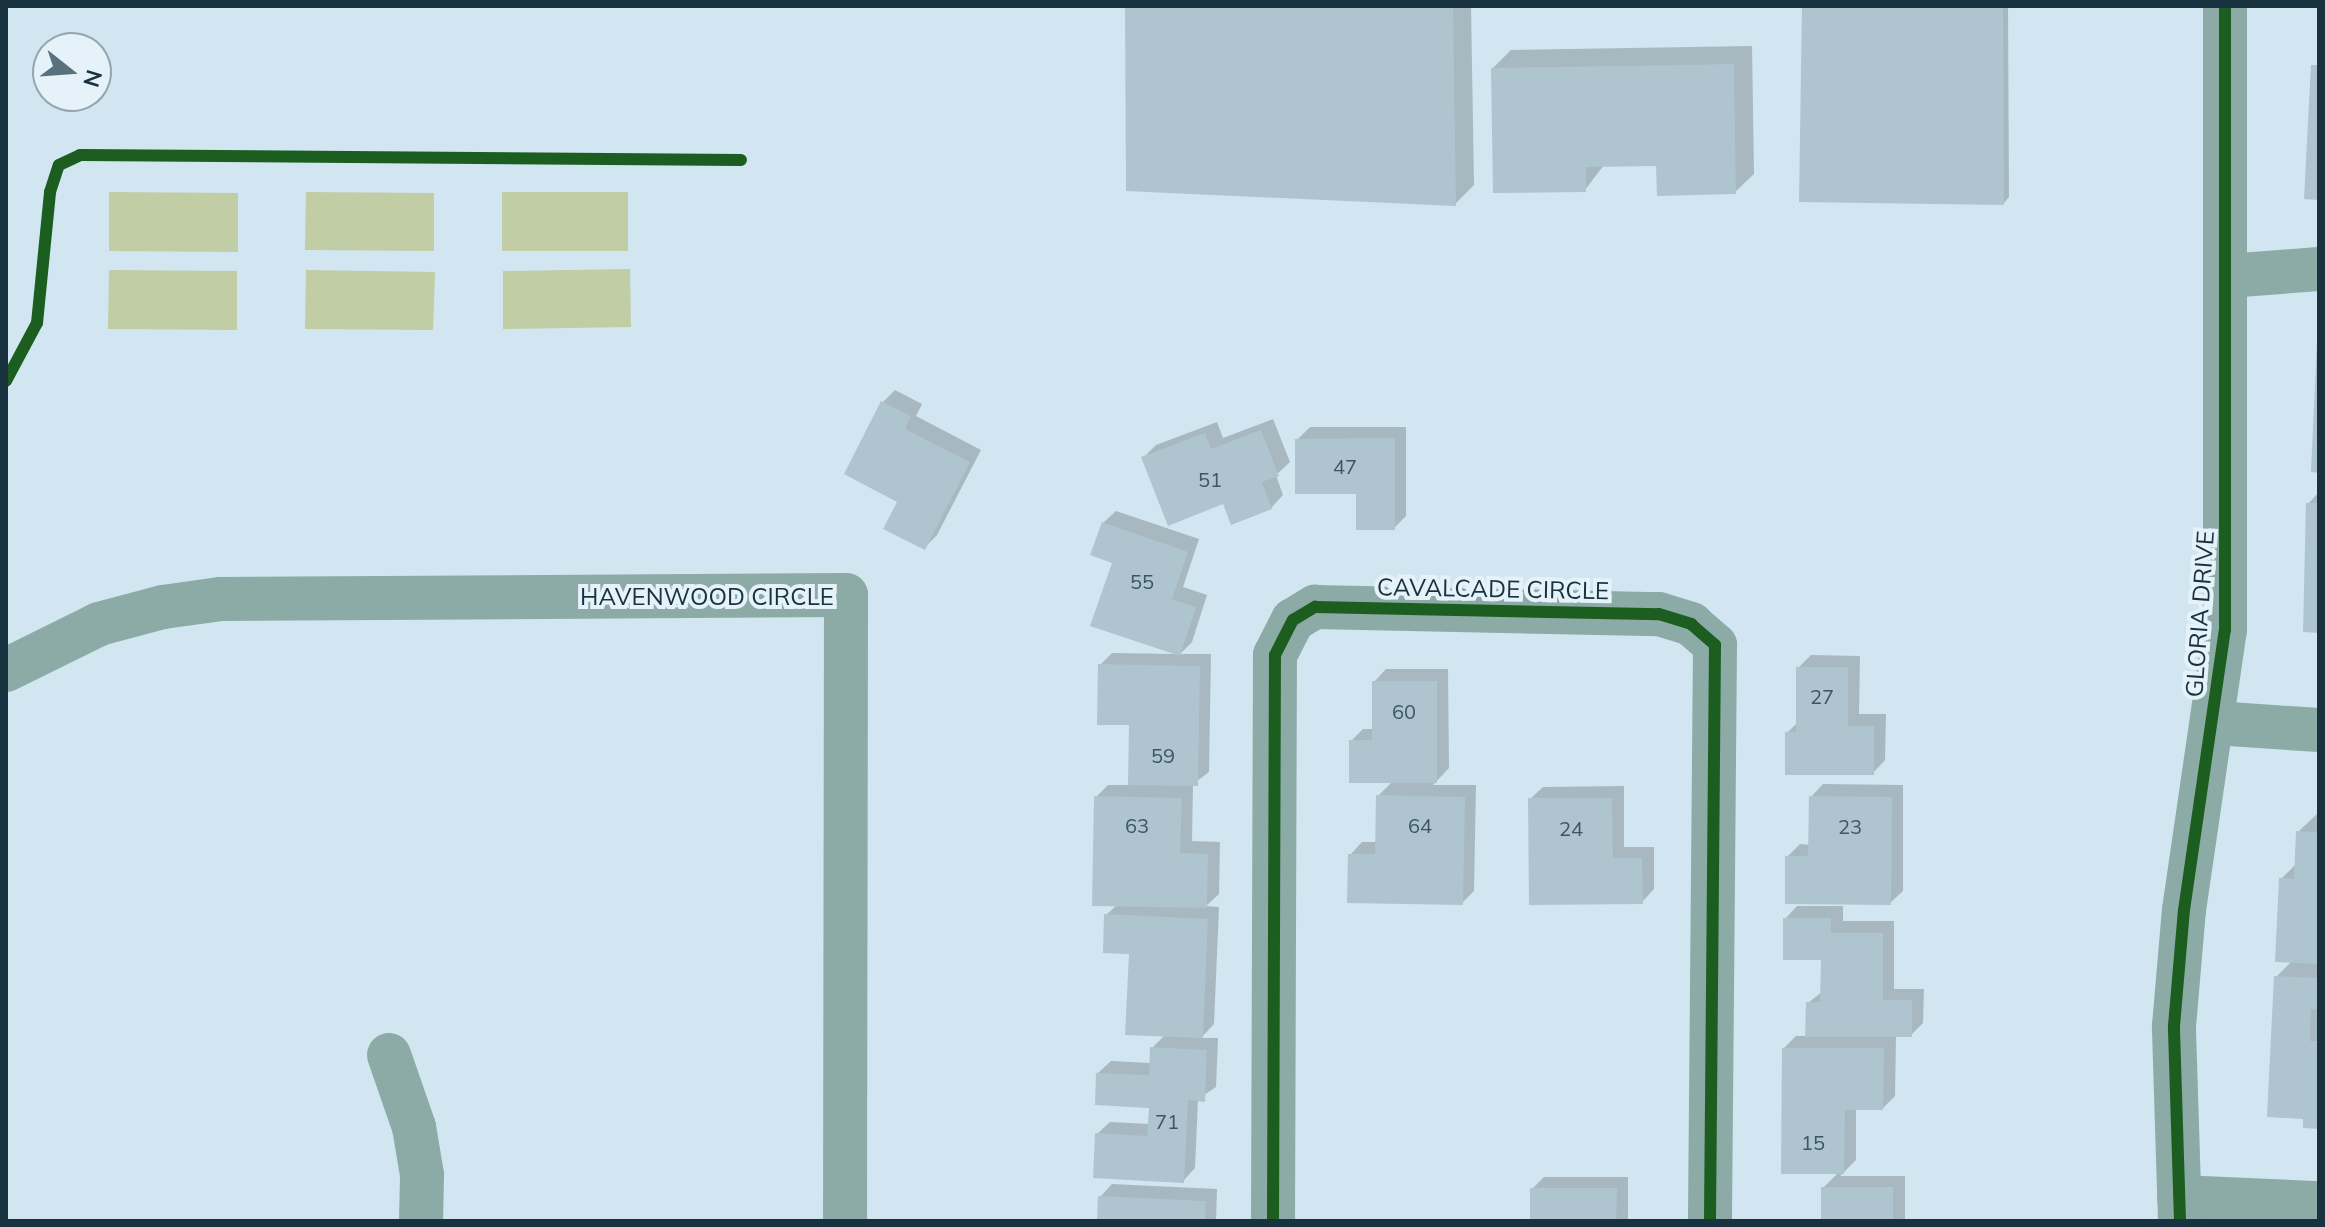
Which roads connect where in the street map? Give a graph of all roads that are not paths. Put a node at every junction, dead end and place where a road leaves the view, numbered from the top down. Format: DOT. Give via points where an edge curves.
graph roads {
  1 [pos="2225,6"];
  2 [pos="2319,269"];
  3 [pos="2228,276"];
  4 [pos="6,670"];
  5 [pos="2215,723"];
  6 [pos="2319,730"];
  7 [pos="389,1055"];
  8 [pos="2319,1203"];
  9 [pos="2180,1209"];
  10 [pos="421,1221"];
  11 [pos="845,1221"];
  12 [pos="1273,1221"];
  13 [pos="1710,1221"];
  1 -- 3 [label="street, GLORIA DRIVE"];
  2 -- 3 [label="street"];
  3 -- 5 [label="street, GLORIA DRIVE" via="2227,570"];
  4 -- 11 [label="street, HAVENWOOD CIRCLE" via="99,624 221,599 846,595"];
  5 -- 6 [label="street"];
  5 -- 9 [label="street, GLORIA DRIVE" via="2184,910 2174,1026"];
  7 -- 10 [label="street" via="414,1127 422,1175"];
  8 -- 9 [label="street"];
  12 -- 13 [label="street, CAVALCADE CIRCLE" via="1275,655 1293,620 1315,607 1659,614 1691,624 1715,645"];
}
